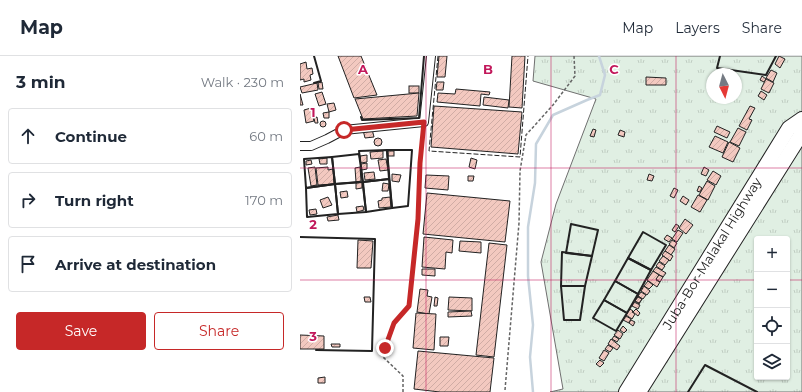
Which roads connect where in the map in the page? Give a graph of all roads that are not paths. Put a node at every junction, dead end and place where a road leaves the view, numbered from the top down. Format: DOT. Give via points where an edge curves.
graph roads {
  1 [pos="431,56"];
  2 [pos="802,119"];
  3 [pos="802,126"];
  4 [pos="300,146"];
  5 [pos="626,392"];
  6 [pos="639,392"];
  1 -- 4 [label="street" via="424,122 344,130 311,146"];
  2 -- 5 [label="highway, Juba-Bor-Malakal Highway" via="789,128"];
  3 -- 6 [label="highway, Juba-Bor-Malakal Highway" via="800,136"];
}
